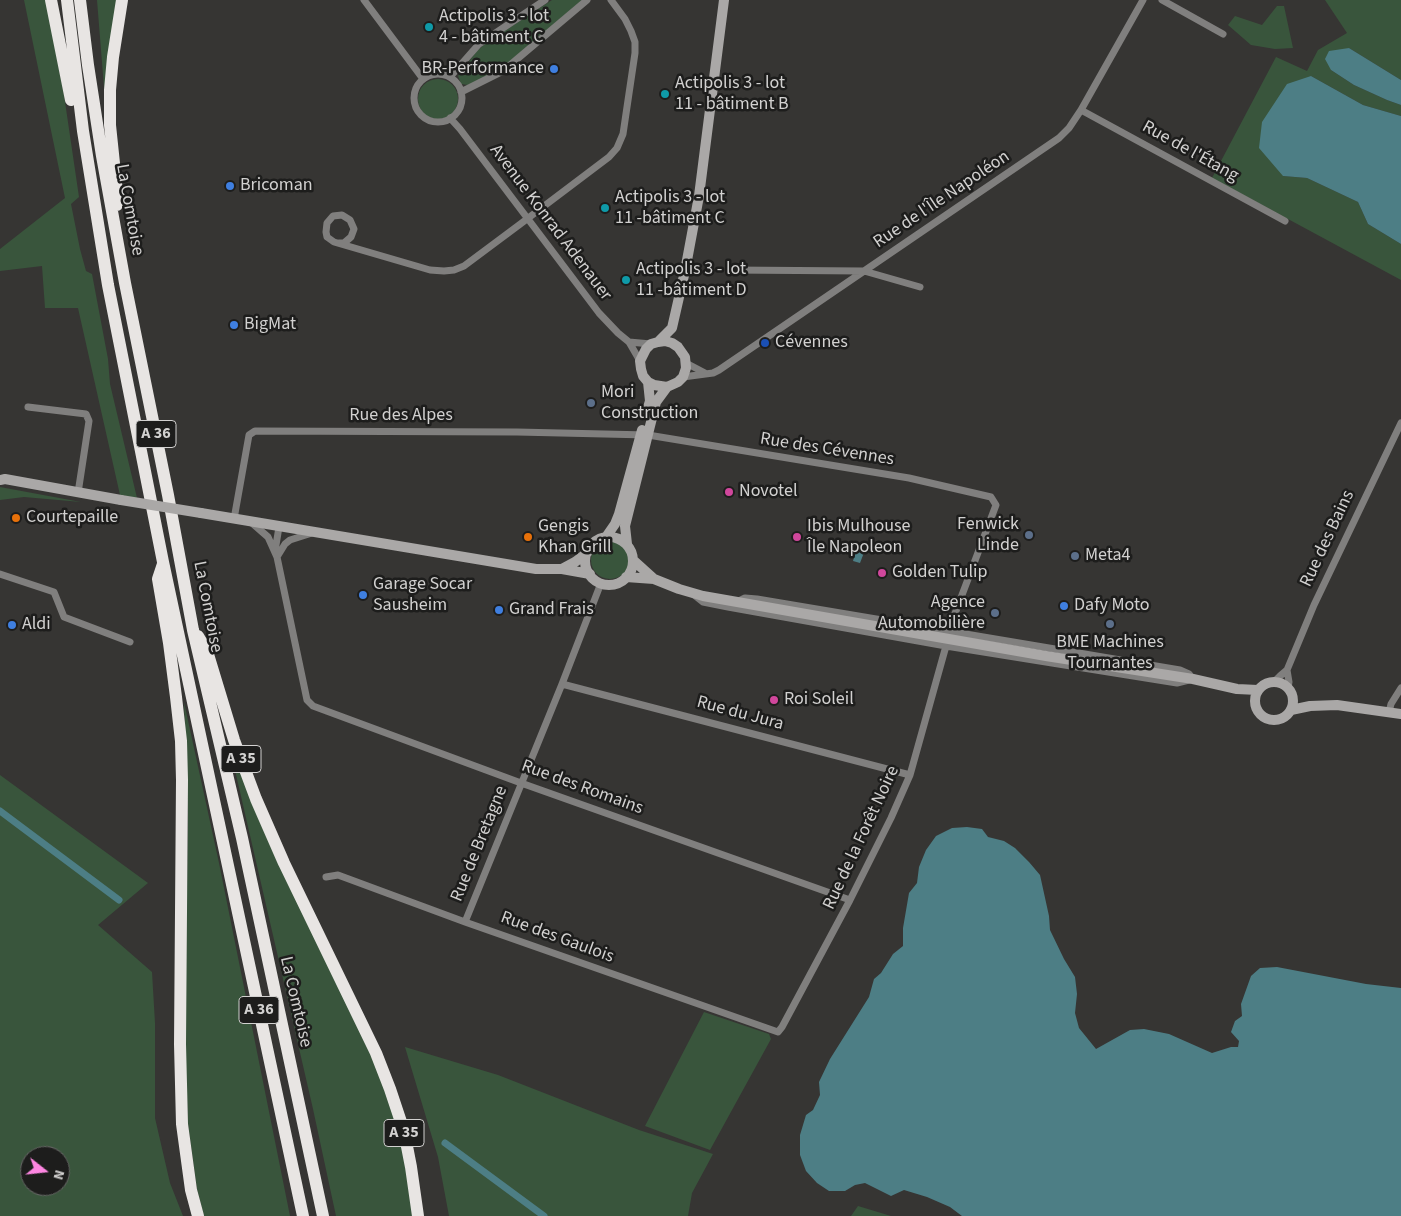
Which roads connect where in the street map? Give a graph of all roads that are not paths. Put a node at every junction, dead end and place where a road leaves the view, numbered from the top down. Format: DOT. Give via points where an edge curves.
graph roads {
  1 [pos="51,0"];
  2 [pos="67,0"];
  3 [pos="80,0"];
  4 [pos="122,0"];
  5 [pos="364,0"];
  6 [pos="545,0"];
  7 [pos="587,0"];
  8 [pos="611,0"];
  9 [pos="724,0"];
  10 [pos="1143,0"];
  11 [pos="1162,0"];
  12 [pos="1223,34"];
  13 [pos="450,77"];
  14 [pos="423,79"];
  15 [pos="461,92"];
  16 [pos="1081,110"];
  17 [pos="450,118"];
  18 [pos="83,130"];
  19 [pos="528,219"];
  20 [pos="1285,221"];
  21 [pos="117,237"];
  22 [pos="351,237"];
  23 [pos="339,243"];
  24 [pos="361,250"];
  25 [pos="730,270"];
  26 [pos="864,271"];
  27 [pos="920,287"];
  28 [pos="672,328"];
  29 [pos="629,342"];
  30 [pos="655,343"];
  31 [pos="678,347"];
  32 [pos="640,361"];
  33 [pos="686,363"];
  34 [pos="705,373"];
  35 [pos="683,377"];
  36 [pos="648,382"];
  37 [pos="667,387"];
  38 [pos="28,407"];
  39 [pos="1401,423"];
  40 [pos="644,435"];
  41 [pos="2,478"];
  42 [pos="78,493"];
  43 [pos="234,519"];
  44 [pos="250,522"];
  45 [pos="279,527"];
  46 [pos="314,532"];
  47 [pos="606,537"];
  48 [pos="627,544"];
  49 [pos="587,553"];
  50 [pos="276,554"];
  51 [pos="633,560"];
  52 [pos="163,562"];
  53 [pos="562,569"];
  54 [pos="0,574"];
  55 [pos="590,574"];
  56 [pos="626,577"];
  57 [pos="654,579"];
  58 [pos="600,583"];
  59 [pos="692,593"];
  60 [pos="736,602"];
  61 [pos="193,630"];
  62 [pos="948,632"];
  63 [pos="130,642"];
  64 [pos="946,646"];
  65 [pos="1288,670"];
  66 [pos="1193,679"];
  67 [pos="1275,681"];
  68 [pos="562,684"];
  69 [pos="1288,688"];
  70 [pos="1401,688"];
  71 [pos="1237,689"];
  72 [pos="1258,690"];
  73 [pos="1293,698"];
  74 [pos="1254,702"];
  75 [pos="1310,706"];
  76 [pos="1291,710"];
  77 [pos="1389,712"];
  78 [pos="1401,714"];
  79 [pos="910,775"];
  80 [pos="521,782"];
  81 [pos="326,877"];
  82 [pos="850,900"];
  83 [pos="465,922"];
  84 [pos="778,1032"];
  85 [pos="298,1193"];
  86 [pos="323,1215"];
  87 [pos="198,1216"];
  88 [pos="298,1216"];
  89 [pos="303,1216"];
  90 [pos="418,1216"];
  1 -- 18 [label="highway" via="72,104"];
  2 -- 18 [label="highway, La Comtoise / A 36"];
  3 -- 21 [label="highway, La Comtoise / A 36"];
  4 -- 21 [label="highway" via="110,90"];
  5 -- 14 [label="street"];
  6 -- 13 [label="street" via="479,44"];
  7 -- 15 [label="street" via="503,71"];
  8 -- 19 [label="street" via="632,31 635,42 623,134 609,157"];
  9 -- 28 [label="main road" via="699,196"];
  10 -- 16 [label="street, Rue de l'Île Napoléon"];
  11 -- 12 [label="street"];
  13 -- 14 [label="street" via="436,74"];
  13 -- 15 [label="street"];
  14 -- 17 [label="street" via="414,94 416,110 436,122"];
  15 -- 17 [label="street" via="460,107"];
  16 -- 20 [label="street, Rue de l'Étang"];
  16 -- 26 [label="street, Rue de l'Île Napoléon" via="1059,138"];
  17 -- 19 [label="street, Avenue Konrad Adenauer"];
  18 -- 52 [label="highway, La Comtoise / A 36" via="108,285"];
  19 -- 24 [label="street" via="454,270 430,270"];
  19 -- 29 [label="street, Avenue Konrad Adenauer" via="599,313"];
  21 -- 61 [label="highway, La Comtoise / A 36"];
  22 -- 23 [label="street"];
  22 -- 23 [label="street" via="354,228 350,220 342,215 333,216 327,223 326,232 330,240"];
  22 -- 24 [label="street"];
  23 -- 24 [label="street"];
  25 -- 26 [label="street"];
  26 -- 27 [label="street"];
  26 -- 34 [label="street, Rue de l'Île Napoléon" via="726,366 713,373"];
  28 -- 30 [label="main road"];
  28 -- 31 [label="main road"];
  29 -- 30 [label="street"];
  29 -- 32 [label="street, Avenue Konrad Adenauer"];
  30 -- 31 [label="main road" via="665,341"];
  30 -- 32 [label="main road" via="646,349"];
  31 -- 33 [label="main road"];
  32 -- 36 [label="main road" via="643,376"];
  33 -- 34 [label="street"];
  33 -- 35 [label="main road"];
  34 -- 35 [label="street, Rue de l'Île Napoléon"];
  35 -- 37 [label="main road"];
  36 -- 37 [label="main road"];
  36 -- 40 [label="main road" via="650,401"];
  37 -- 40 [label="main road" via="656,402"];
  38 -- 42 [label="street" via="86,414 89,420"];
  39 -- 65 [label="street, Rue des Bains" via="1314,605"];
  40 -- 43 [label="street, Rue des Alpes" via="255,431 248,435"];
  40 -- 47 [label="main road" via="619,514"];
  40 -- 48 [label="main road" via="625,526"];
  40 -- 62 [label="street, Rue des Cévennes" via="909,478 990,498 996,505"];
  41 -- 42 [label="main road"];
  42 -- 43 [label="main road, bridge"];
  43 -- 44 [label="main road"];
  44 -- 45 [label="main road"];
  44 -- 50 [label="street" via="264,533"];
  45 -- 46 [label="main road"];
  45 -- 50 [label="street"];
  46 -- 50 [label="street" via="290,540"];
  46 -- 53 [label="main road" via="536,569"];
  47 -- 48 [label="main road" via="617,538"];
  47 -- 49 [label="main road" via="594,542"];
  48 -- 51 [label="main road"];
  49 -- 53 [label="main road"];
  49 -- 55 [label="main road"];
  50 -- 80 [label="street, Rue des Romains" via="307,700 313,706"];
  51 -- 56 [label="main road"];
  51 -- 57 [label="main road"];
  52 -- 85 [label="highway, La Comtoise / A 36"];
  52 -- 87 [label="highway" via="158,579 181,741 182,1124"];
  53 -- 55 [label="main road"];
  54 -- 63 [label="street" via="54,592 64,617"];
  55 -- 58 [label="main road"];
  56 -- 57 [label="main road"];
  56 -- 58 [label="main road" via="614,584"];
  57 -- 59 [label="main road"];
  58 -- 68 [label="street, Rue de Bretagne"];
  59 -- 60 [label="main road"];
  59 -- 64 [label="street" via="703,602 728,608"];
  60 -- 62 [label="street" via="745,598 757,599"];
  60 -- 66 [label="main road"];
  61 -- 86 [label="highway, La Comtoise / A 36" via="242,838"];
  61 -- 90 [label="highway, A 35" via="207,651 256,799 390,1089 412,1167"];
  62 -- 66 [label="street" via="1180,670"];
  64 -- 66 [label="street" via="1177,683"];
  64 -- 79 [label="street, Rue de la Forêt Noire"];
  65 -- 67 [label="street, Rue des Bains"];
  65 -- 69 [label="street, Rue des Bains"];
  66 -- 71 [label="main road"];
  67 -- 69 [label="main road"];
  67 -- 72 [label="main road"];
  68 -- 79 [label="street, Rue du Jura"];
  68 -- 80 [label="street, Rue de Bretagne"];
  69 -- 73 [label="main road"];
  70 -- 77 [label="street"];
  71 -- 72 [label="main road"];
  71 -- 74 [label="main road"];
  72 -- 74 [label="main road"];
  73 -- 75 [label="main road"];
  73 -- 76 [label="main road"];
  74 -- 76 [label="main road" via="1258,712 1268,719 1284,717"];
  75 -- 76 [label="main road"];
  75 -- 77 [label="main road" via="1346,706"];
  77 -- 78 [label="main road"];
  79 -- 82 [label="street, Rue de la Forêt Noire"];
  80 -- 82 [label="street, Rue des Romains"];
  80 -- 83 [label="street, Rue de Bretagne"];
  81 -- 83 [label="street, Rue des Gaulois" via="338,875"];
  82 -- 84 [label="street, Rue de la Forêt Noire"];
  83 -- 84 [label="street, Rue des Gaulois"];
  85 -- 88 [label="highway"];
  85 -- 89 [label="highway, La Comtoise / A 36"];
}
